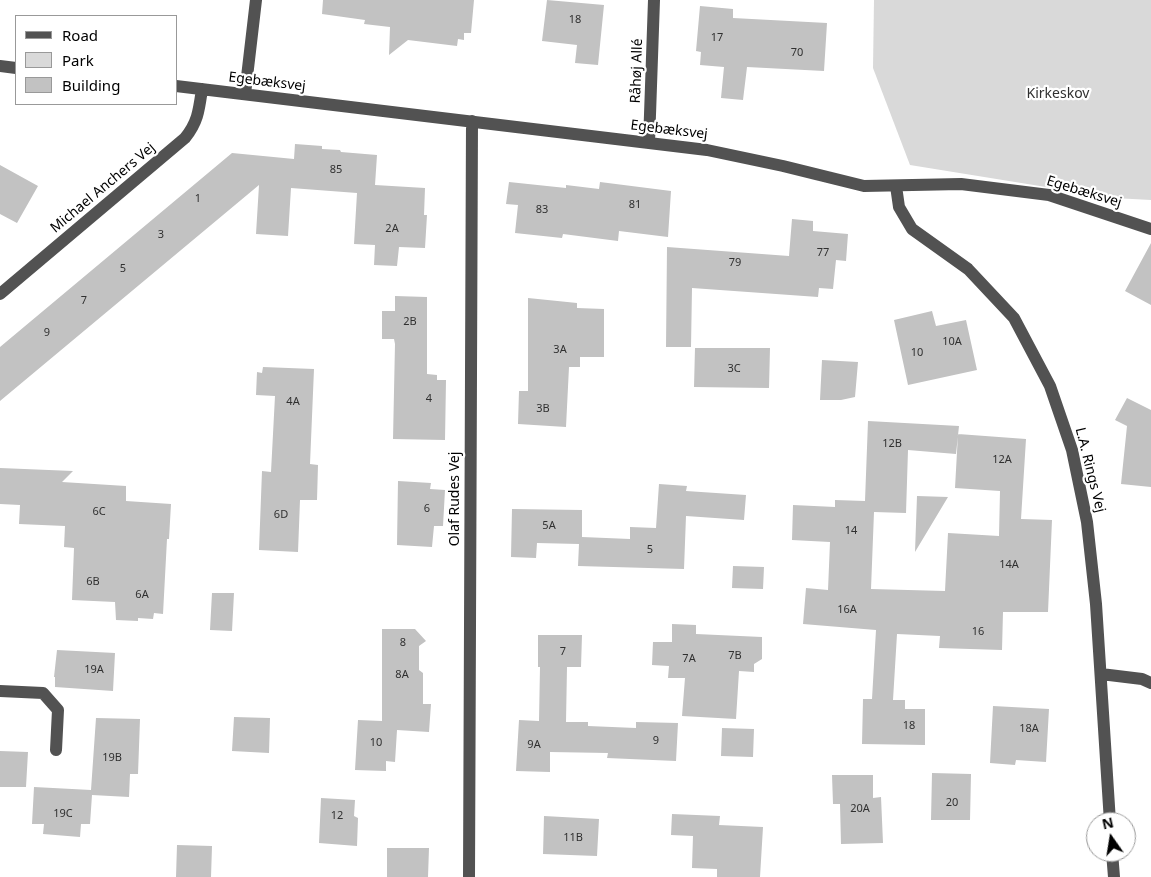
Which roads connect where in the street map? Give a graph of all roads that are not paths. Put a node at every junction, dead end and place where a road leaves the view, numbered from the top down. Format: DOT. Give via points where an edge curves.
graph roads {
  1 [pos="256,0"];
  2 [pos="654,0"];
  3 [pos="0,66"];
  4 [pos="15,68"];
  5 [pos="178,86"];
  6 [pos="202,89"];
  7 [pos="245,94"];
  8 [pos="472,122"];
  9 [pos="649,143"];
  10 [pos="896,186"];
  11 [pos="1151,229"];
  12 [pos="0,294"];
  13 [pos="1101,674"];
  14 [pos="1151,683"];
  15 [pos="0,690"];
  16 [pos="56,750"];
  17 [pos="1109,812"];
  18 [pos="1113,862"];
  19 [pos="469,877"];
  20 [pos="1114,877"];
  1 -- 7 [label="street"];
  2 -- 9 [label="street, Råhøj Allé"];
  3 -- 4 [label="street"];
  5 -- 6 [label="street, Egebæksvej"];
  6 -- 7 [label="street, Egebæksvej"];
  6 -- 12 [label="street, Michael Anchers Vej" via="194,127 184,138"];
  7 -- 8 [label="street, Egebæksvej"];
  8 -- 9 [label="street, Egebæksvej"];
  8 -- 19 [label="street, Olaf Rudes Vej"];
  9 -- 10 [label="street, Egebæksvej" via="707,150 864,186"];
  10 -- 11 [label="street, Egebæksvej" via="961,184 1049,195"];
  10 -- 13 [label="street, L.A. Rings Vej" via="899,207 912,229 968,269 1014,318 1050,386 1072,450 1087,522"];
  13 -- 14 [label="street"];
  13 -- 17 [label="street, L.A. Rings Vej"];
  15 -- 16 [label="street" via="43,694 58,710"];
  18 -- 20 [label="street"];
}
